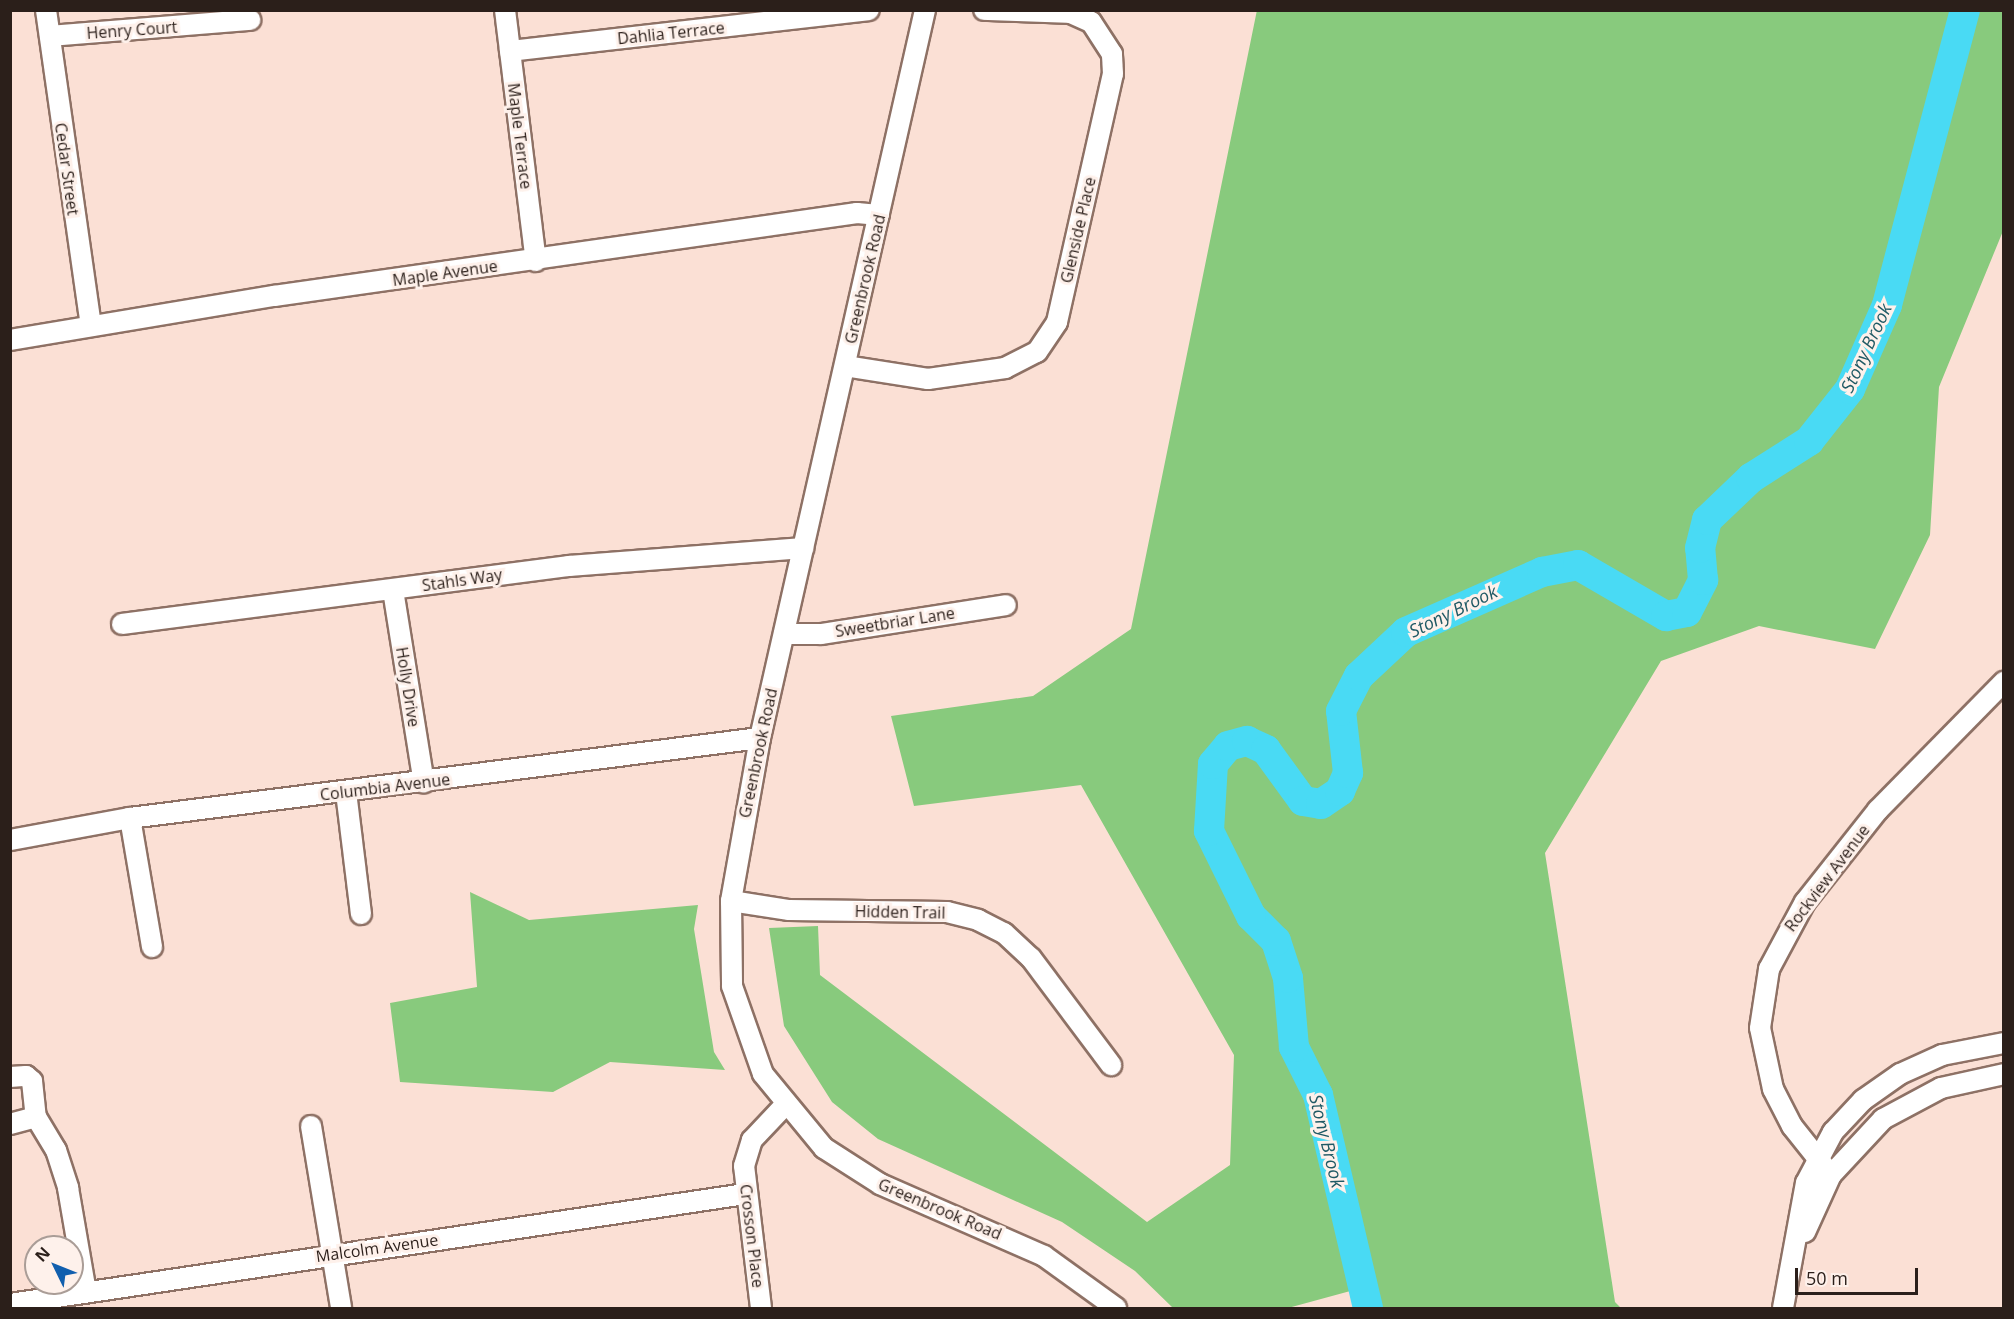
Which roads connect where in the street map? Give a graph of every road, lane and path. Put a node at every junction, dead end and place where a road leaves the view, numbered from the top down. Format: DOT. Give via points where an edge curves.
graph roads {
  1 [pos="46,10"];
  2 [pos="505,10"];
  3 [pos="869,10"];
  4 [pos="925,10"];
  5 [pos="984,10"];
  6 [pos="250,20"];
  7 [pos="50,36"];
  8 [pos="510,51"];
  9 [pos="879,215"];
  10 [pos="536,261"];
  11 [pos="91,326"];
  12 [pos="10,340"];
  13 [pos="845,366"];
  14 [pos="803,548"];
  15 [pos="393,590"];
  16 [pos="1006,605"];
  17 [pos="122,624"];
  18 [pos="784,634"];
  19 [pos="2004,682"];
  20 [pos="760,738"];
  21 [pos="424,783"];
  22 [pos="346,792"];
  23 [pos="130,818"];
  24 [pos="10,840"];
  25 [pos="730,901"];
  26 [pos="361,914"];
  27 [pos="152,947"];
  28 [pos="2004,1043"];
  29 [pos="1111,1065"];
  30 [pos="2004,1074"];
  31 [pos="10,1077"];
  32 [pos="784,1106"];
  33 [pos="36,1117"];
  34 [pos="10,1124"];
  35 [pos="310,1126"];
  36 [pos="1817,1157"];
  37 [pos="1831,1176"];
  38 [pos="745,1194"];
  39 [pos="333,1254"];
  40 [pos="1789,1277"];
  41 [pos="86,1292"];
  42 [pos="10,1304"];
  43 [pos="341,1308"];
  44 [pos="761,1308"];
  45 [pos="1116,1308"];
  46 [pos="1783,1308"];
  1 -- 7 [label="street, Cedar Street"];
  2 -- 8 [label="street, Maple Terrace"];
  3 -- 8 [label="street, Dahlia Terrace"];
  4 -- 9 [label="street, Greenbrook Road"];
  5 -- 13 [label="street, Glenside Place" via="1071,13 1091,22 1112,54 1113,74 1058,322 1037,352 1005,368 928,379"];
  6 -- 7 [label="street, Henry Court"];
  7 -- 11 [label="street, Cedar Street"];
  8 -- 10 [label="street, Maple Terrace"];
  9 -- 10 [label="street, Maple Avenue" via="856,213"];
  9 -- 13 [label="street, Greenbrook Road"];
  10 -- 11 [label="street, Maple Avenue"];
  11 -- 12 [label="street, Maple Avenue"];
  13 -- 14 [label="street, Greenbrook Road"];
  14 -- 15 [label="street, Stahls Way" via="569,566"];
  14 -- 18 [label="street, Greenbrook Road"];
  15 -- 17 [label="street, Stahls Way"];
  15 -- 21 [label="street, Holly Drive"];
  16 -- 18 [label="street, Sweetbriar Lane" via="821,634"];
  18 -- 20 [label="street, Greenbrook Road"];
  19 -- 36 [label="street, Rockview Avenue" via="1878,810 1804,902 1774,955 1760,1013 1764,1057 1779,1104"];
  20 -- 21 [label="street, Columbia Avenue"];
  20 -- 25 [label="street, Greenbrook Road"];
  21 -- 22 [label="street, Columbia Avenue"];
  22 -- 23 [label="street, Columbia Avenue"];
  22 -- 26 [label="street"];
  23 -- 24 [label="street, Columbia Avenue"];
  23 -- 27 [label="street"];
  25 -- 29 [label="street, Hidden Trail" via="789,910 947,912 978,920 1004,933 1030,958"];
  25 -- 32 [label="street, Greenbrook Road" via="728,951 735,1004 754,1057"];
  28 -- 36 [label="street" via="1942,1055 1887,1082 1847,1116"];
  30 -- 37 [label="street" via="1941,1088 1894,1112 1862,1137"];
  31 -- 33 [label="street" via="26,1076 32,1082"];
  32 -- 38 [label="street, Crosson Place" via="748,1149"];
  32 -- 45 [label="street, Greenbrook Road" via="849,1167 1044,1256"];
  33 -- 34 [label="street"];
  33 -- 41 [label="street" via="56,1150 68,1188"];
  35 -- 39 [label="street"];
  36 -- 37 [label="street, Rockview Avenue"];
  36 -- 40 [label="street" via="1802,1199"];
  37 -- 40 [label="street"];
  38 -- 39 [label="street, Malcolm Avenue"];
  38 -- 44 [label="street, Crosson Place"];
  39 -- 41 [label="street, Malcolm Avenue"];
  39 -- 43 [label="street"];
  40 -- 46 [label="street"];
  41 -- 42 [label="street, Malcolm Avenue"];
}
